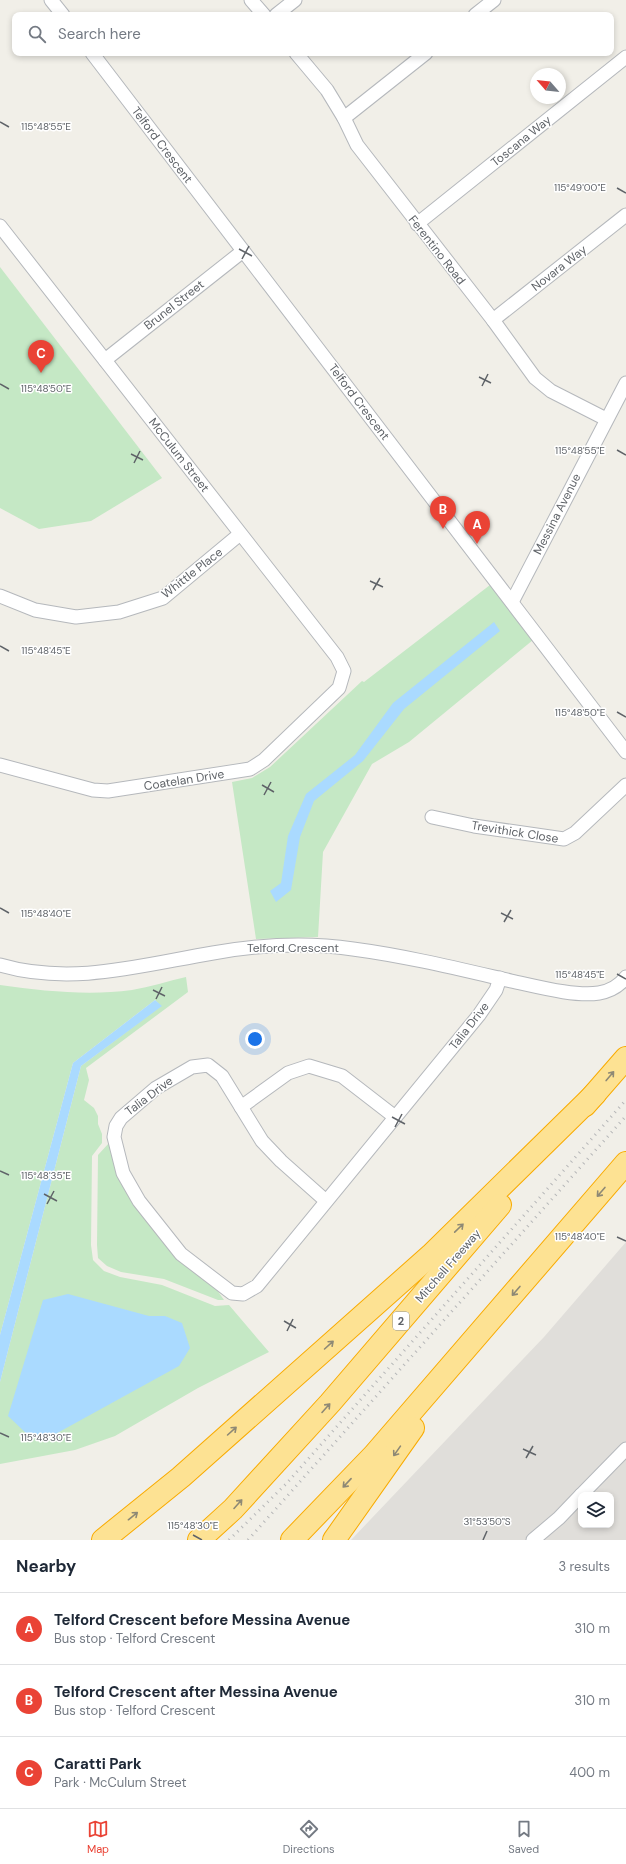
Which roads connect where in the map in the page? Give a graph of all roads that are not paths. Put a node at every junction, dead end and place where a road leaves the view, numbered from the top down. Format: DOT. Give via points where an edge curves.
graph roads {
  1 [pos="51,0"];
  2 [pos="252,0"];
  3 [pos="295,0"];
  4 [pos="494,0"];
  5 [pos="61,12"];
  6 [pos="262,12"];
  7 [pos="280,12"];
  8 [pos="479,12"];
  9 [pos="94,56"];
  10 [pos="298,56"];
  11 [pos="422,56"];
  12 [pos="626,57"];
  13 [pos="344,118"];
  14 [pos="626,215"];
  15 [pos="417,224"];
  16 [pos="0,226"];
  17 [pos="243,251"];
  18 [pos="493,320"];
  19 [pos="105,360"];
  20 [pos="626,383"];
  21 [pos="606,419"];
  22 [pos="240,534"];
  23 [pos="0,596"];
  24 [pos="512,602"];
  25 [pos="339,688"];
  26 [pos="626,752"];
  27 [pos="0,765"];
  28 [pos="626,785"];
  29 [pos="432,816"];
  30 [pos="0,965"];
  31 [pos="626,977"];
  32 [pos="500,978"];
  33 [pos="626,1058"];
  34 [pos="595,1094"];
  35 [pos="241,1107"];
  36 [pos="395,1117"];
  37 [pos="626,1163"];
  38 [pos="326,1201"];
  39 [pos="456,1359"];
  40 [pos="626,1449"];
  41 [pos="584,1492"];
  42 [pos="578,1498"];
  43 [pos="103,1540"];
  44 [pos="199,1540"];
  45 [pos="292,1540"];
  46 [pos="334,1540"];
  47 [pos="533,1540"];
  1 -- 5 [label="street"];
  2 -- 6 [label="street"];
  3 -- 7 [label="street"];
  4 -- 8 [label="street"];
  9 -- 17 [label="street, Telford Crescent"];
  10 -- 13 [label="street, Ferentino Road" via="326,90"];
  11 -- 13 [label="street"];
  12 -- 15 [label="street, Toscana Way"];
  13 -- 15 [label="street, Ferentino Road" via="356,145"];
  14 -- 18 [label="street, Novara Way"];
  15 -- 18 [label="street, Ferentino Road"];
  16 -- 19 [label="street, McCulum Street"];
  17 -- 19 [label="street, Brunel Street"];
  17 -- 24 [label="street, Telford Crescent"];
  18 -- 21 [label="street, Ferentino Road" via="535,378 551,392"];
  19 -- 22 [label="street, McCulum Street"];
  20 -- 21 [label="street, Messina Avenue"];
  21 -- 24 [label="street, Messina Avenue"];
  22 -- 23 [label="street, Whittle Place" via="163,598 119,612 76,617 35,610"];
  22 -- 25 [label="street, McCulum Street" via="337,657 344,671"];
  24 -- 26 [label="street, Telford Crescent"];
  25 -- 27 [label="street, Coatelan Drive" via="264,760 250,769 108,791 86,788"];
  28 -- 29 [label="street, Trevithick Close" via="575,833 564,840 474,826"];
  30 -- 32 [label="street, Telford Crescent" via="46,973 89,974 114,972 240,948 318,945 353,948"];
  31 -- 32 [label="street, Telford Crescent" via="614,988 600,993 583,994"];
  32 -- 36 [label="street, Talia Drive" via="496,990 479,1015"];
  34 -- 33 [label="highway, Mitchell Freeway / 2, one-way"];
  43 -- 34 [label="highway, one-way" via="181,1477 431,1255"];
  44 -- 34 [label="highway, Mitchell Freeway / 2, one-way" via="233,1509 330,1403"];
  35 -- 36 [label="street" via="288,1073 308,1066 342,1076"];
  35 -- 38 [label="street, Talia Drive" via="262,1140"];
  35 -- 38 [label="street, Talia Drive" via="222,1076 208,1065 192,1066 156,1088 121,1118 116,1126 114,1138 123,1173 138,1201 181,1254 232,1293 243,1294 257,1286"];
  36 -- 38 [label="street, Talia Drive"];
  37 -- 39 [label="highway, one-way"];
  39 -- 45 [label="highway, one-way" via="374,1455"];
  39 -- 46 [label="highway, one-way" via="402,1445"];
  40 -- 41 [label="street"];
  42 -- 47 [label="street"];
}
